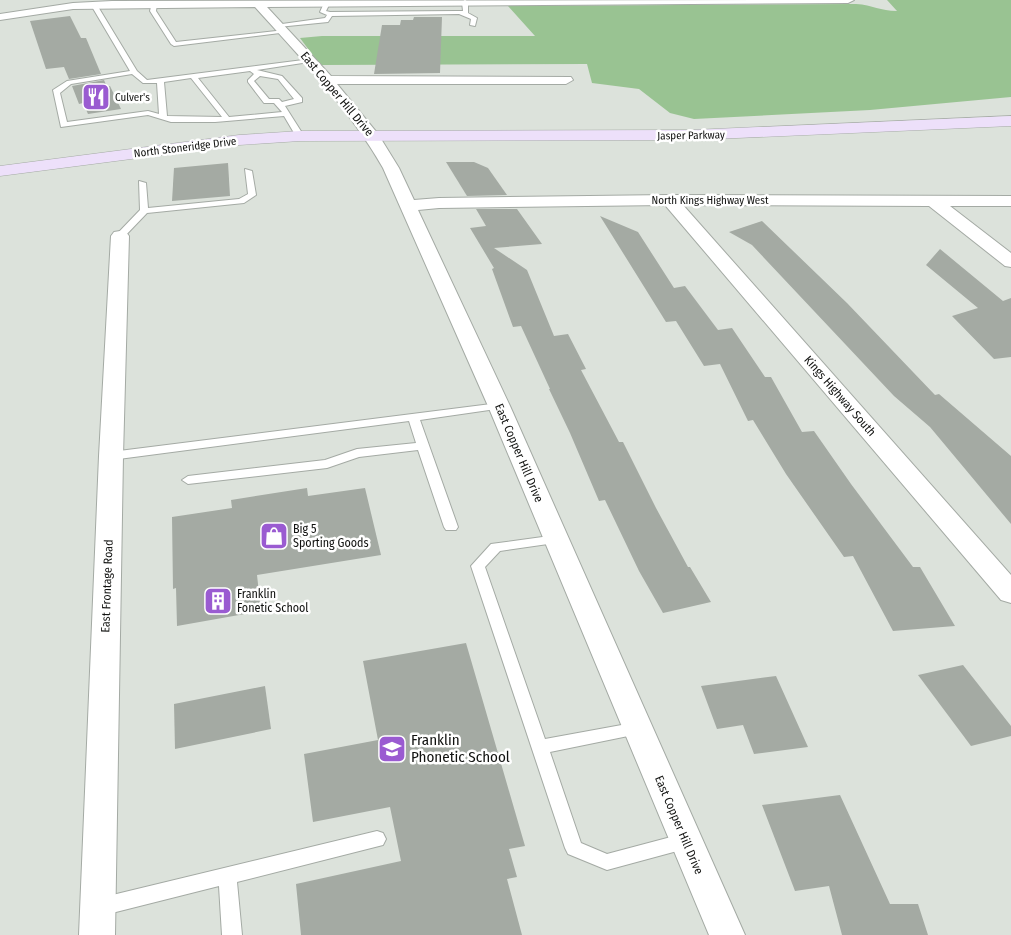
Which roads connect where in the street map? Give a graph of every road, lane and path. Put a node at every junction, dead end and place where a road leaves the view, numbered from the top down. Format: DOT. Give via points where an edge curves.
graph roads {
  1 [pos="848,0"];
  2 [pos="258,3"];
  3 [pos="326,3"];
  4 [pos="94,4"];
  5 [pos="154,4"];
  6 [pos="463,7"];
  7 [pos="330,14"];
  8 [pos="0,17"];
  9 [pos="473,25"];
  10 [pos="282,29"];
  11 [pos="309,60"];
  12 [pos="251,69"];
  13 [pos="134,72"];
  14 [pos="258,74"];
  15 [pos="193,76"];
  16 [pos="160,80"];
  17 [pos="327,80"];
  18 [pos="566,80"];
  19 [pos="281,105"];
  20 [pos="285,114"];
  21 [pos="163,118"];
  22 [pos="227,119"];
  23 [pos="1011,121"];
  24 [pos="371,134"];
  25 [pos="300,136"];
  26 [pos="0,171"];
  27 [pos="248,171"];
  28 [pos="142,183"];
  29 [pos="670,200"];
  30 [pos="932,200"];
  31 [pos="1011,201"];
  32 [pos="408,206"];
  33 [pos="144,212"];
  34 [pos="120,236"];
  35 [pos="1011,262"];
  36 [pos="499,406"];
  37 [pos="413,417"];
  38 [pos="423,446"];
  39 [pos="111,456"];
  40 [pos="188,480"];
  41 [pos="451,527"];
  42 [pos="556,539"];
  43 [pos="1011,593"];
  44 [pos="638,728"];
  45 [pos="540,747"];
  46 [pos="377,839"];
  47 [pos="686,841"];
  48 [pos="227,876"];
  49 [pos="98,907"];
  50 [pos="97,935"];
  51 [pos="232,935"];
  52 [pos="727,935"];
  1 -- 6 [label="street"];
  2 -- 3 [label="street"];
  2 -- 5 [label="street"];
  2 -- 10 [label="street, East Copper Hill Drive"];
  3 -- 6 [label="street"];
  3 -- 7 [label="lane" via="323,12"];
  4 -- 5 [label="street"];
  4 -- 8 [label="street"];
  4 -- 13 [label="lane"];
  5 -- 10 [label="lane" via="153,11 174,44"];
  6 -- 7 [label="lane"];
  6 -- 9 [label="lane" via="474,18"];
  7 -- 10 [label="lane" via="328,20"];
  10 -- 11 [label="street, East Copper Hill Drive"];
  11 -- 12 [label="lane"];
  11 -- 17 [label="street, East Copper Hill Drive"];
  12 -- 14 [label="lane"];
  12 -- 15 [label="lane"];
  13 -- 16 [label="lane" via="145,82"];
  13 -- 21 [label="lane" via="69,82 56,92 64,125 148,113"];
  14 -- 19 [label="lane" via="250,81 267,101"];
  14 -- 19 [label="lane" via="280,77 299,100"];
  15 -- 16 [label="lane"];
  15 -- 22 [label="lane"];
  16 -- 21 [label="lane"];
  17 -- 18 [label="street"];
  17 -- 24 [label="street, East Copper Hill Drive"];
  19 -- 20 [label="lane"];
  20 -- 22 [label="lane"];
  20 -- 25 [label="lane"];
  21 -- 22 [label="lane"];
  23 -- 24 [label="main road, Jasper Parkway" via="692,135"];
  24 -- 25 [label="main road, North Stoneridge Drive"];
  24 -- 32 [label="street, East Copper Hill Drive"];
  25 -- 26 [label="main road, North Stoneridge Drive" via="239,140"];
  27 -- 33 [label="lane" via="252,195 241,201"];
  28 -- 33 [label="lane"];
  29 -- 30 [label="street, North Kings Highway West"];
  29 -- 32 [label="street, North Kings Highway West"];
  29 -- 43 [label="street, Kings Highway South"];
  30 -- 31 [label="street, North Kings Highway West"];
  30 -- 35 [label="street"];
  32 -- 36 [label="street, East Copper Hill Drive"];
  33 -- 34 [label="lane"];
  34 -- 39 [label="street, East Frontage Road"];
  36 -- 37 [label="lane"];
  36 -- 42 [label="street, East Copper Hill Drive"];
  37 -- 38 [label="lane"];
  37 -- 39 [label="lane"];
  38 -- 40 [label="lane" via="357,453 326,464"];
  38 -- 41 [label="lane"];
  39 -- 49 [label="street, East Frontage Road"];
  42 -- 44 [label="street, East Copper Hill Drive"];
  42 -- 45 [label="lane" via="496,547 478,566"];
  44 -- 45 [label="lane"];
  44 -- 47 [label="street, East Copper Hill Drive"];
  45 -- 47 [label="lane" via="574,848 607,862"];
  46 -- 48 [label="lane"];
  47 -- 52 [label="street, East Copper Hill Drive"];
  48 -- 49 [label="lane"];
  48 -- 51 [label="lane"];
  49 -- 50 [label="street, East Frontage Road"];
}
